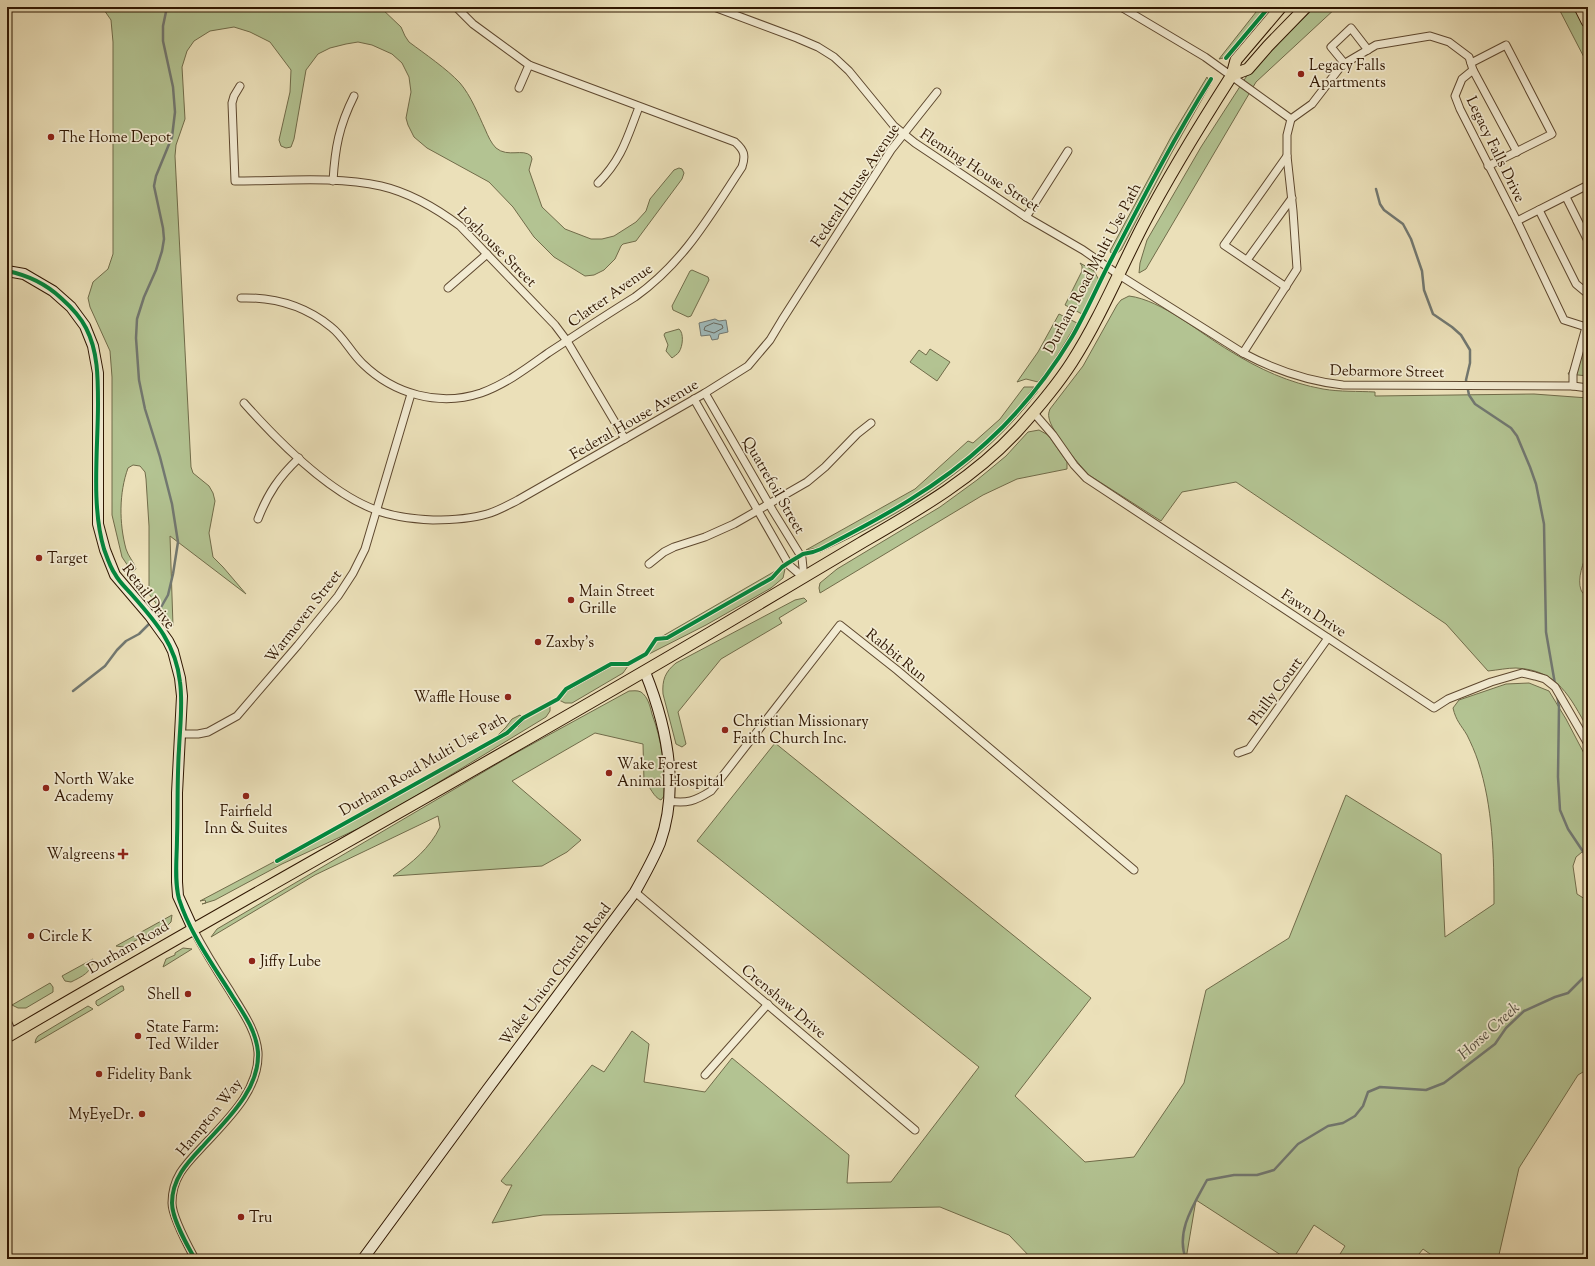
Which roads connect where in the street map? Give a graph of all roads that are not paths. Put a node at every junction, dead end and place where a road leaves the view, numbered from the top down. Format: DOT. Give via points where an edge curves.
graph roads {
  1 [pos="456,7"];
  2 [pos="714,7"];
  3 [pos="1121,7"];
  4 [pos="1281,7"];
  5 [pos="1306,7"];
  6 [pos="1581,7"];
  7 [pos="1588,21"];
  8 [pos="1368,50"];
  9 [pos="1345,64"];
  10 [pos="529,65"];
  11 [pos="1472,66"];
  12 [pos="1232,75"];
  13 [pos="240,86"];
  14 [pos="519,88"];
  15 [pos="937,92"];
  16 [pos="354,96"];
  17 [pos="639,107"];
  18 [pos="1291,119"];
  19 [pos="904,135"];
  20 [pos="1068,151"];
  21 [pos="1517,152"];
  22 [pos="1287,156"];
  23 [pos="1488,166"];
  24 [pos="333,181"];
  25 [pos="598,183"];
  26 [pos="1588,185"];
  27 [pos="1566,197"];
  28 [pos="1292,198"];
  29 [pos="1539,210"];
  30 [pos="1026,217"];
  31 [pos="1517,221"];
  32 [pos="1588,241"];
  33 [pos="487,254"];
  34 [pos="1247,260"];
  35 [pos="7,271"];
  36 [pos="1119,275"];
  37 [pos="1286,286"];
  38 [pos="448,288"];
  39 [pos="1588,294"];
  40 [pos="241,298"];
  41 [pos="1587,323"];
  42 [pos="567,341"];
  43 [pos="1243,353"];
  44 [pos="1573,386"];
  45 [pos="1588,388"];
  46 [pos="705,393"];
  47 [pos="411,394"];
  48 [pos="694,399"];
  49 [pos="244,403"];
  50 [pos="1033,412"];
  51 [pos="871,423"];
  52 [pos="625,439"];
  53 [pos="299,458"];
  54 [pos="770,504"];
  55 [pos="376,511"];
  56 [pos="758,511"];
  57 [pos="258,519"];
  58 [pos="649,564"];
  59 [pos="804,578"];
  60 [pos="1328,638"];
  61 [pos="645,672"];
  62 [pos="179,734"];
  63 [pos="1588,744"];
  64 [pos="1238,753"];
  65 [pos="668,801"];
  66 [pos="1134,870"];
  67 [pos="635,892"];
  68 [pos="193,929"];
  69 [pos="768,1004"];
  70 [pos="7,1022"];
  71 [pos="10,1035"];
  72 [pos="705,1075"];
  73 [pos="916,1130"];
  74 [pos="195,1259"];
  75 [pos="363,1259"];
  1 -- 10 [label="street, Clatter Avenue" via="473,24"];
  2 -- 19 [label="street, Fleming House Street" via="798,38 834,57"];
  3 -- 12 [label="street"];
  4 -- 12 [label="main road, Durham Road" via="1236,60"];
  5 -- 12 [label="main road" via="1248,69"];
  6 -- 7 [label="highway"];
  8 -- 9 [label="street"];
  8 -- 9 [label="street" via="1351,28 1331,47"];
  8 -- 11 [label="street" via="1376,45 1430,36 1449,42 1469,58"];
  9 -- 18 [label="street" via="1312,104"];
  10 -- 14 [label="street"];
  10 -- 17 [label="street, Clatter Avenue"];
  11 -- 21 [label="street"];
  11 -- 21 [label="street" via="1506,45 1552,134"];
  11 -- 23 [label="street, Legacy Falls Drive" via="1462,79 1455,96"];
  12 -- 18 [label="street"];
  12 -- 36 [label="main road, Durham Road" via="1176,164"];
  13 -- 24 [label="street, Loghouse Street" via="232,104 235,182"];
  15 -- 19 [label="street, Federal House Avenue"];
  16 -- 24 [label="street" via="340,130"];
  17 -- 25 [label="street" via="621,155"];
  17 -- 42 [label="street, Clatter Avenue" via="735,142 742,148 744,161 704,225 672,266 635,297"];
  18 -- 22 [label="street" via="1287,135"];
  19 -- 30 [label="street, Fleming House Street"];
  19 -- 46 [label="street, Federal House Avenue" via="891,150 770,340 748,366"];
  20 -- 30 [label="street"];
  21 -- 23 [label="street"];
  22 -- 28 [label="street"];
  22 -- 34 [label="street" via="1224,245"];
  23 -- 31 [label="street, Legacy Falls Drive"];
  24 -- 33 [label="street, Loghouse Street" via="382,186 417,199 460,226"];
  26 -- 27 [label="street"];
  27 -- 29 [label="street"];
  27 -- 32 [label="street"];
  28 -- 34 [label="street"];
  28 -- 37 [label="street" via="1297,269"];
  29 -- 31 [label="street"];
  29 -- 39 [label="street" via="1576,284"];
  30 -- 36 [label="street, Fleming House Street" via="1083,250"];
  31 -- 41 [label="street, Legacy Falls Drive" via="1564,320"];
  33 -- 38 [label="street"];
  33 -- 42 [label="street, Loghouse Street"];
  34 -- 37 [label="street"];
  35 -- 62 [label="street, Retail Drive" via="24,274 53,291 71,307 86,326 98,372 98,524 115,575 159,628 173,651 182,696"];
  36 -- 43 [label="street, Debarmore Street"];
  36 -- 50 [label="main road, Durham Road" via="1071,363"];
  37 -- 43 [label="street"];
  40 -- 47 [label="street, Clatter Avenue" via="258,297 279,301 319,318 333,328 363,364 386,382"];
  41 -- 44 [label="street" via="1573,374"];
  42 -- 47 [label="street, Clatter Avenue" via="504,383 479,393 444,398"];
  42 -- 52 [label="street, Loghouse Street"];
  43 -- 44 [label="street, Debarmore Street" via="1292,375 1343,385"];
  44 -- 45 [label="street, Debarmore Street"];
  46 -- 48 [label="street, Federal House Avenue"];
  46 -- 54 [label="street, Quatrefoil Street"];
  47 -- 55 [label="street, Warmoven Street"];
  48 -- 52 [label="street, Federal House Avenue"];
  48 -- 56 [label="street, Quatrefoil Street"];
  49 -- 53 [label="street, Federal House Avenue"];
  50 -- 59 [label="main road, Durham Road" via="993,454 946,491"];
  50 -- 60 [label="street, Fawn Drive" via="1086,478"];
  51 -- 54 [label="street" via="807,482"];
  52 -- 55 [label="street, Federal House Avenue" via="518,500 487,514 452,520 410,518"];
  53 -- 55 [label="street, Federal House Avenue" via="332,486"];
  53 -- 57 [label="street" via="284,472 267,497"];
  54 -- 56 [label="street"];
  54 -- 59 [label="street, Quatrefoil Street" via="802,558"];
  55 -- 62 [label="street, Warmoven Street" via="365,549 353,574 298,645 237,716 208,732"];
  56 -- 58 [label="street" via="705,537 674,547"];
  56 -- 59 [label="street, Quatrefoil Street" via="789,565"];
  59 -- 61 [label="main road, Durham Road"];
  60 -- 63 [label="street, Fawn Drive" via="1434,708 1448,699 1509,676 1522,674 1546,680 1555,687"];
  60 -- 64 [label="street, Philly Court" via="1249,748"];
  61 -- 65 [label="street, Wake Union Church Road" via="656,698 664,732 669,778"];
  61 -- 68 [label="main road, Durham Road"];
  62 -- 68 [label="street, Retail Drive" via="178,896"];
  65 -- 66 [label="street, Rabbit Run" via="682,803 697,800 711,791 840,625"];
  65 -- 67 [label="street, Wake Union Church Road" via="660,842"];
  67 -- 69 [label="street, Crenshaw Drive"];
  67 -- 75 [label="street, Wake Union Church Road"];
  68 -- 71 [label="main road, Durham Road"];
  68 -- 74 [label="street, Hampton Way" via="247,1018 258,1050 251,1086 228,1117 182,1169 174,1187 172,1204 176,1219"];
  69 -- 72 [label="street"];
  69 -- 73 [label="street, Crenshaw Drive"];
  70 -- 71 [label="street"];
}
